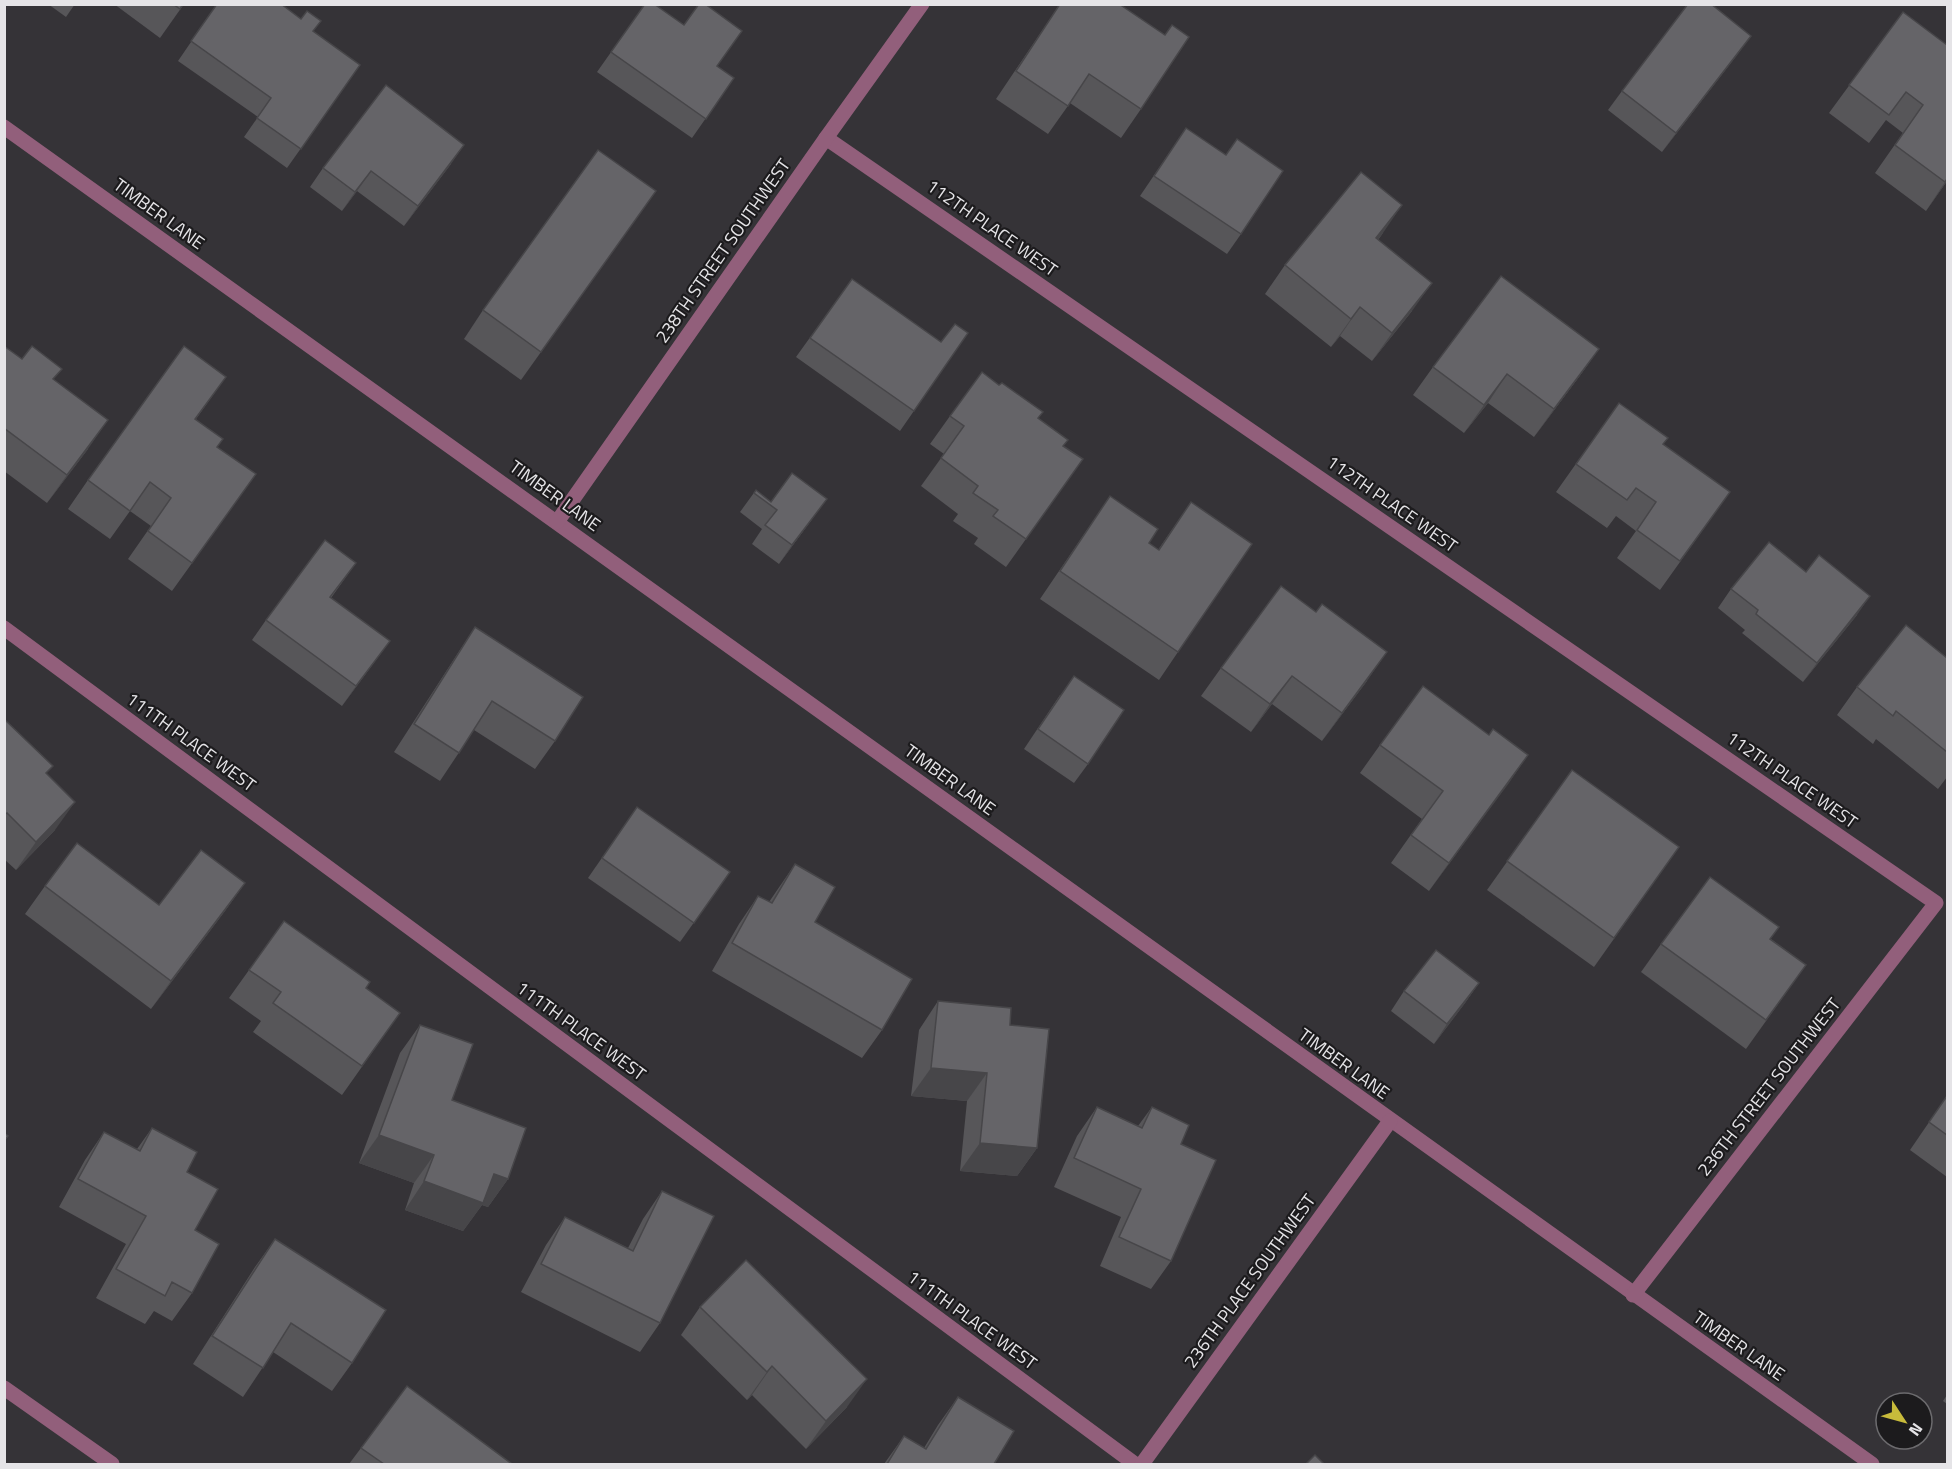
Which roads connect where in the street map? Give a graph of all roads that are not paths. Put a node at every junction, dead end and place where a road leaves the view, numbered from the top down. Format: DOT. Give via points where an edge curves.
graph roads {
  1 [pos="922,4"];
  2 [pos="4,127"];
  3 [pos="826,138"];
  4 [pos="557,522"];
  5 [pos="4,628"];
  6 [pos="1936,903"];
  7 [pos="1390,1121"];
  8 [pos="1633,1295"];
  9 [pos="4,1388"];
  10 [pos="112,1464"];
  11 [pos="1135,1464"];
  12 [pos="1142,1464"];
  13 [pos="1872,1464"];
  1 -- 3 [label="street, 238TH STREET SOUTHWEST"];
  2 -- 4 [label="street, TIMBER LANE"];
  3 -- 4 [label="street, 238TH STREET SOUTHWEST"];
  3 -- 6 [label="street, 112TH PLACE WEST"];
  4 -- 7 [label="street, TIMBER LANE"];
  5 -- 11 [label="street, 111TH PLACE WEST"];
  6 -- 8 [label="street, 236TH STREET SOUTHWEST"];
  7 -- 8 [label="street, TIMBER LANE"];
  7 -- 12 [label="street, 236TH PLACE SOUTHWEST"];
  8 -- 13 [label="street, TIMBER LANE"];
  9 -- 10 [label="street"];
}
